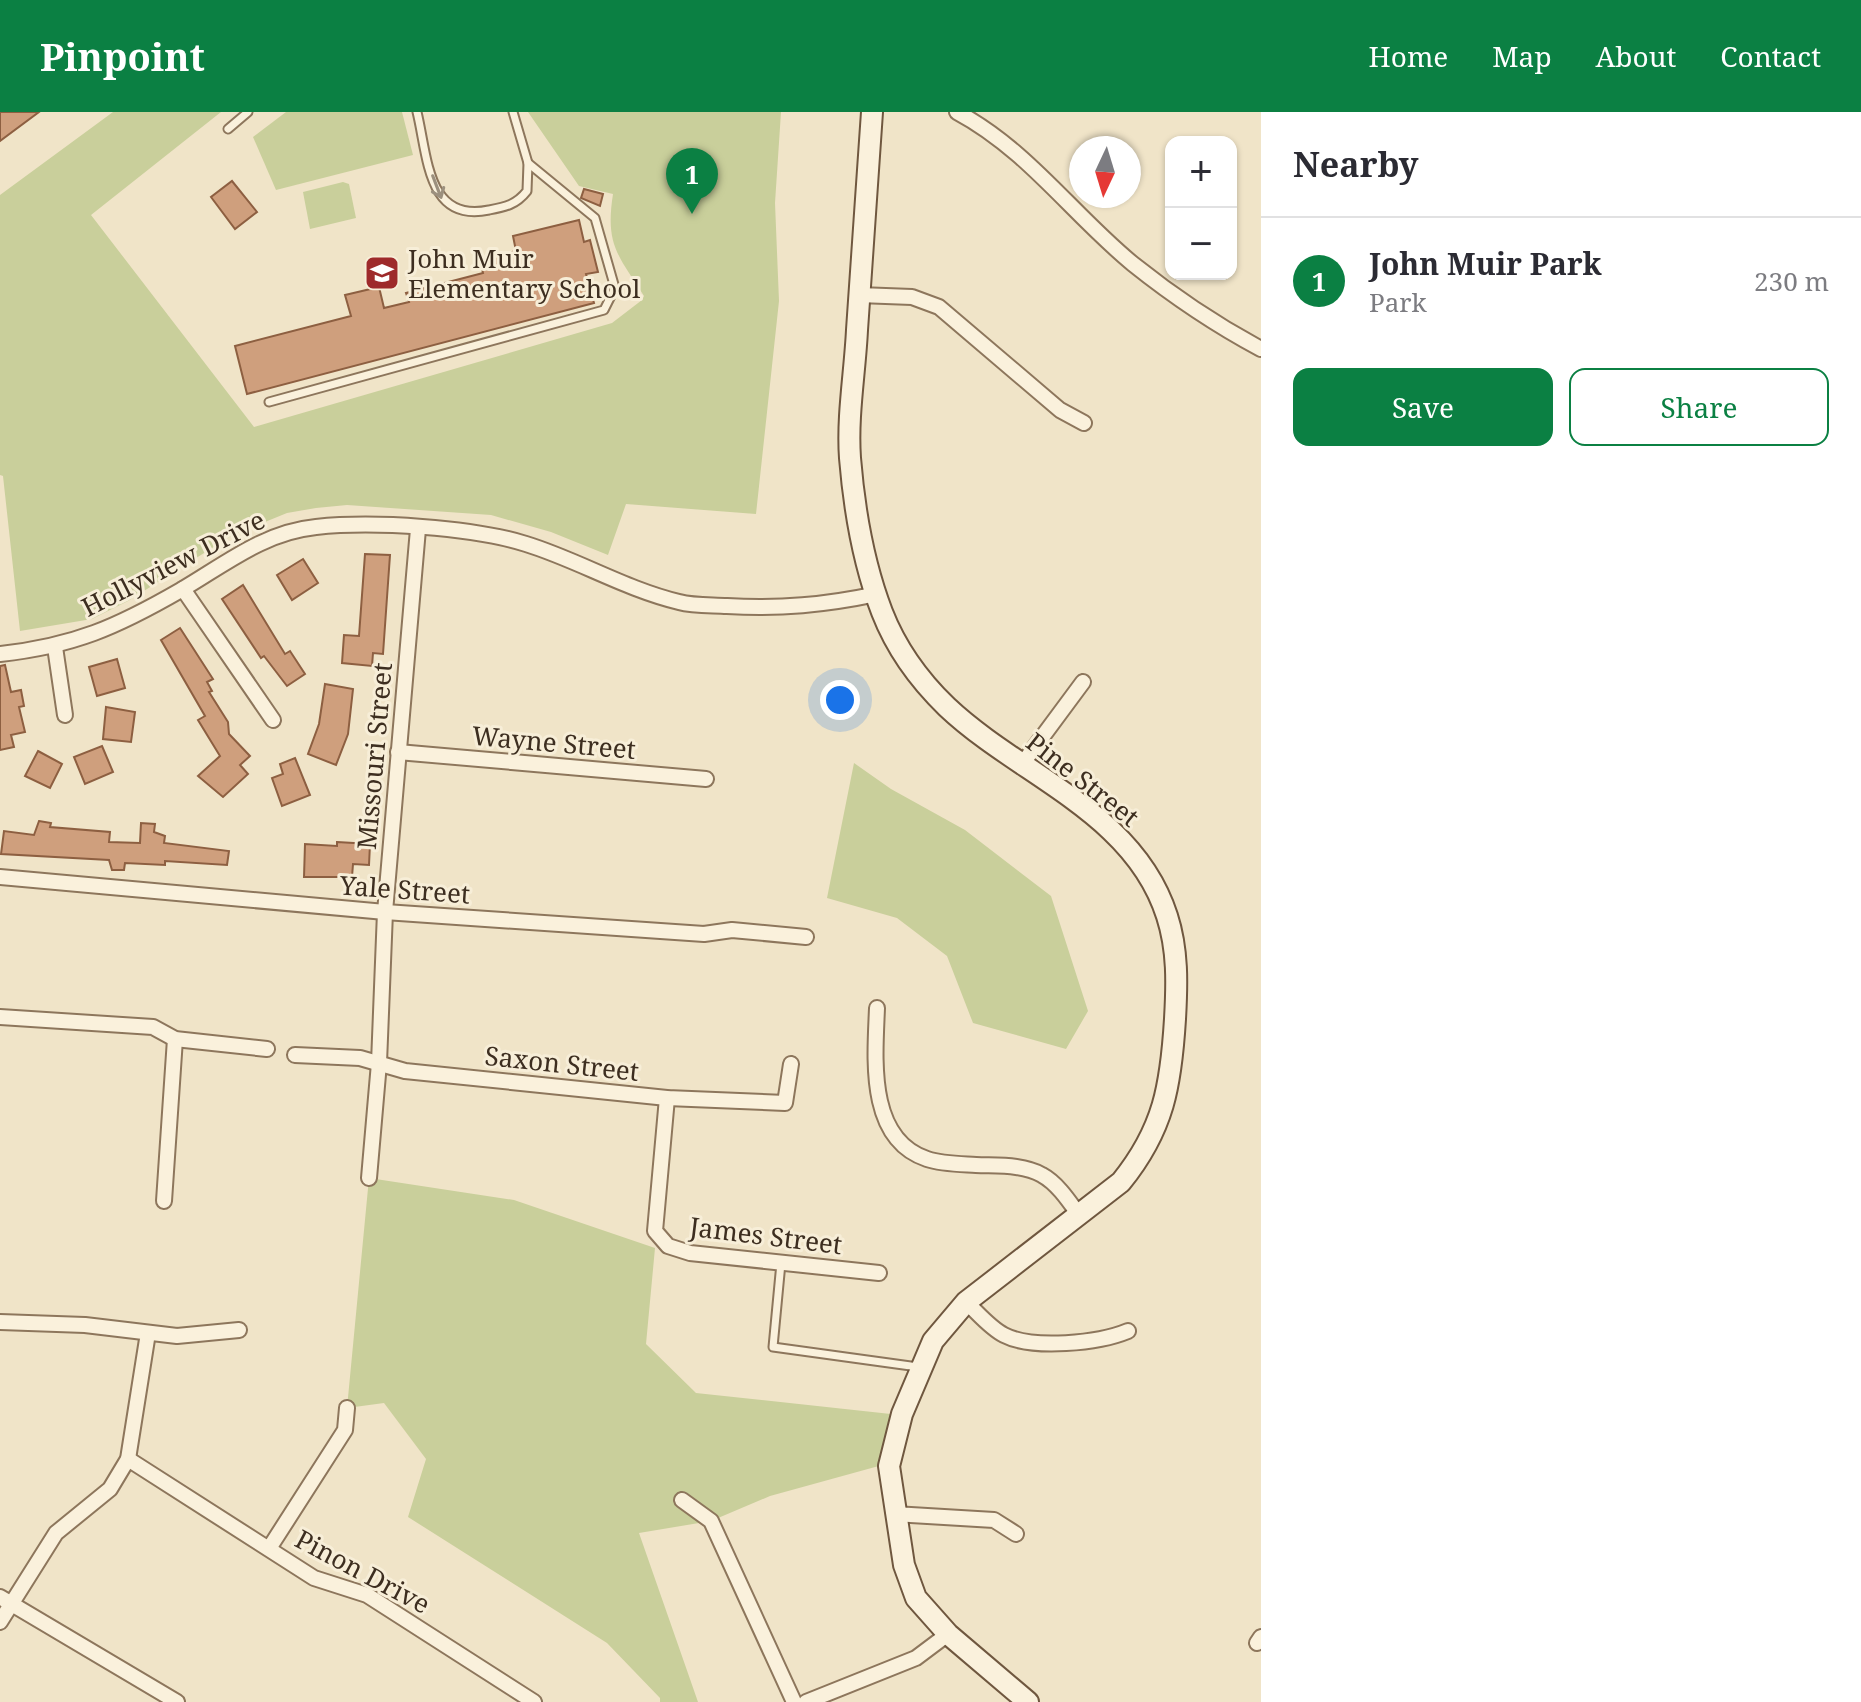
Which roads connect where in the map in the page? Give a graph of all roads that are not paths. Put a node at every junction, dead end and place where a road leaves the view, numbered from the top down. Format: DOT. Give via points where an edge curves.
graph roads {
  1 [pos="248,112"];
  2 [pos="417,112"];
  3 [pos="513,112"];
  4 [pos="872,112"];
  5 [pos="957,112"];
  6 [pos="228,129"];
  7 [pos="528,163"];
  8 [pos="859,295"];
  9 [pos="1261,349"];
  10 [pos="269,402"];
  11 [pos="1084,423"];
  12 [pos="418,529"];
  13 [pos="183,589"];
  14 [pos="877,594"];
  15 [pos="55,647"];
  16 [pos="0,654"];
  17 [pos="1083,682"];
  18 [pos="65,715"];
  19 [pos="273,720"];
  20 [pos="398,752"];
  21 [pos="1023,763"];
  22 [pos="706,779"];
  23 [pos="0,877"];
  24 [pos="385,912"];
  25 [pos="806,937"];
  26 [pos="877,1008"];
  27 [pos="0,1017"];
  28 [pos="175,1039"];
  29 [pos="267,1049"];
  30 [pos="295,1055"];
  31 [pos="379,1063"];
  32 [pos="791,1064"];
  33 [pos="667,1098"];
  34 [pos="369,1178"];
  35 [pos="164,1201"];
  36 [pos="1079,1215"];
  37 [pos="781,1263"];
  38 [pos="879,1273"];
  39 [pos="966,1302"];
  40 [pos="0,1322"];
  41 [pos="239,1330"];
  42 [pos="1128,1331"];
  43 [pos="148,1333"];
  44 [pos="920,1368"];
  45 [pos="347,1408"];
  46 [pos="128,1459"];
  47 [pos="682,1500"];
  48 [pos="894,1514"];
  49 [pos="1016,1534"];
  50 [pos="270,1547"];
  51 [pos="0,1597"];
  52 [pos="13,1606"];
  53 [pos="0,1622"];
  54 [pos="948,1634"];
  55 [pos="177,1702"];
  56 [pos="534,1702"];
  57 [pos="794,1702"];
  58 [pos="806,1702"];
  59 [pos="1028,1702"];
  1 -- 6 [label="lane"];
  2 -- 7 [label="lane, one-way" via="436,190 460,212 472,214 520,200 530,180"];
  3 -- 7 [label="lane"];
  4 -- 8 [label="street, Pine Street"];
  5 -- 9 [label="street" via="1018,152 1132,263 1218,326"];
  7 -- 10 [label="lane" via="595,218 615,288 604,310"];
  8 -- 11 [label="street" via="912,297 939,307 1060,410"];
  8 -- 14 [label="street, Pine Street" via="850,456"];
  12 -- 13 [label="street, Hollyview Drive" via="356,525 285,532 242,551"];
  12 -- 14 [label="street, Hollyview Drive" via="476,532 527,544 682,603 796,609"];
  12 -- 20 [label="street, Missouri Street"];
  13 -- 15 [label="street, Hollyview Drive" via="116,625"];
  13 -- 19 [label="street"];
  14 -- 21 [label="street, Pine Street" via="896,642 930,690"];
  15 -- 16 [label="street, Hollyview Drive"];
  15 -- 18 [label="street"];
  17 -- 21 [label="street"];
  20 -- 22 [label="street, Wayne Street"];
  20 -- 24 [label="street, Missouri Street"];
  21 -- 36 [label="street, Pine Street" via="1112,830 1137,857 1168,917 1174,950 1172,1071 1160,1117 1121,1182"];
  23 -- 24 [label="street, Yale Street"];
  24 -- 25 [label="street, Yale Street"];
  24 -- 31 [label="street, Missouri Street"];
  26 -- 36 [label="street" via="878,1090 887,1125 899,1139 911,1151 938,1162 1031,1170 1045,1177"];
  27 -- 28 [label="street" via="153,1027"];
  28 -- 29 [label="street"];
  28 -- 35 [label="street"];
  30 -- 31 [label="street, Saxon Street"];
  31 -- 33 [label="street, Saxon Street" via="405,1071"];
  31 -- 34 [label="street, Missouri Street"];
  32 -- 33 [label="street, Saxon Street" via="785,1103"];
  33 -- 37 [label="street, James Street" via="655,1231 668,1246 690,1253"];
  36 -- 39 [label="street, Pine Street"];
  37 -- 38 [label="street, James Street"];
  37 -- 44 [label="lane" via="773,1347"];
  39 -- 42 [label="street" via="1004,1335 1020,1340 1086,1344"];
  39 -- 44 [label="street, Pine Street" via="933,1341"];
  40 -- 43 [label="street"];
  41 -- 43 [label="street"];
  43 -- 46 [label="street"];
  44 -- 48 [label="street, Pine Street" via="889,1466"];
  45 -- 50 [label="street" via="345,1430"];
  46 -- 50 [label="street, Pinon Drive"];
  46 -- 52 [label="street" via="110,1489 56,1533"];
  47 -- 57 [label="street" via="711,1521"];
  48 -- 49 [label="street" via="994,1520"];
  48 -- 54 [label="street, Pine Street" via="916,1598"];
  50 -- 56 [label="street, Pinon Drive" via="314,1578 367,1595"];
  51 -- 52 [label="street"];
  52 -- 53 [label="street"];
  52 -- 55 [label="street"];
  54 -- 58 [label="street" via="916,1658"];
  54 -- 59 [label="street, Pine Street"];
}
